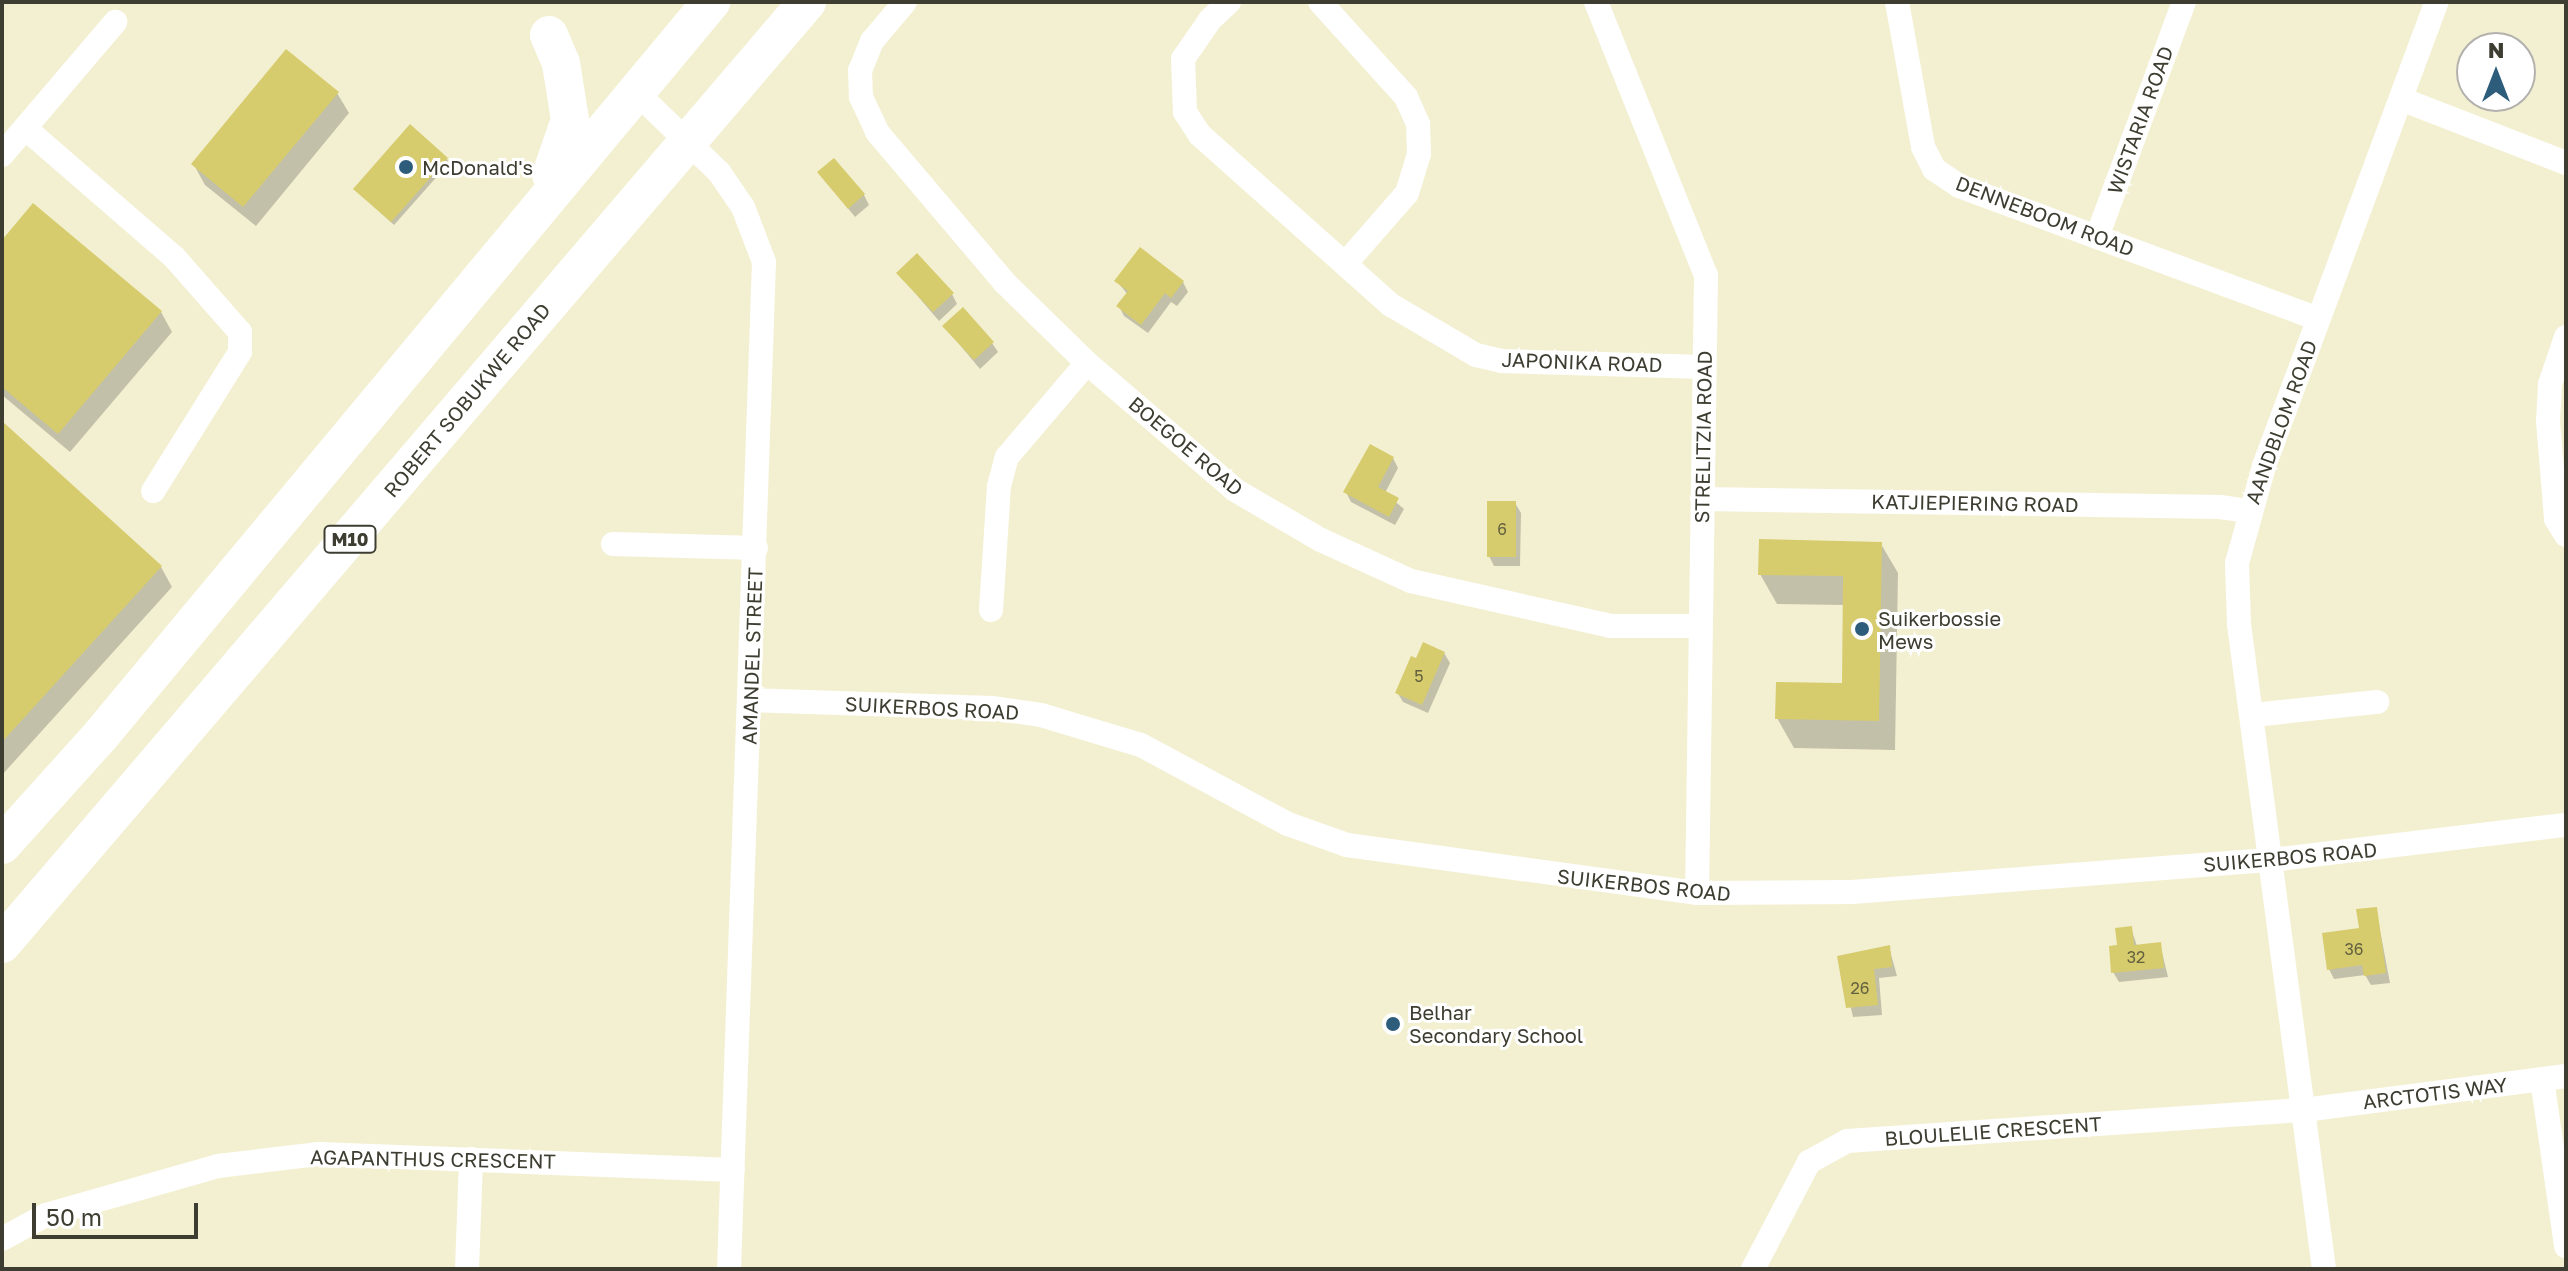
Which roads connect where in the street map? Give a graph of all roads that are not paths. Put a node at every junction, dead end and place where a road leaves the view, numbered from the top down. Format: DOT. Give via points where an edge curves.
graph roads {
  1 [pos="711,2"];
  2 [pos="807,2"];
  3 [pos="905,2"];
  4 [pos="1229,2"];
  5 [pos="1320,2"];
  6 [pos="1596,2"];
  7 [pos="1897,2"];
  8 [pos="2184,2"];
  9 [pos="2437,2"];
  10 [pos="115,22"];
  11 [pos="549,35"];
  12 [pos="635,91"];
  13 [pos="2401,99"];
  14 [pos="25,128"];
  15 [pos="688,137"];
  16 [pos="2,155"];
  17 [pos="2566,163"];
  18 [pos="530,217"];
  19 [pos="2097,237"];
  20 [pos="1346,263"];
  21 [pos="2318,319"];
  22 [pos="2566,337"];
  23 [pos="1087,363"];
  24 [pos="1704,367"];
  25 [pos="153,491"];
  26 [pos="1702,499"];
  27 [pos="2248,511"];
  28 [pos="2566,535"];
  29 [pos="613,544"];
  30 [pos="756,548"];
  31 [pos="991,610"];
  32 [pos="1698,626"];
  33 [pos="750,700"];
  34 [pos="2377,702"];
  35 [pos="2253,715"];
  36 [pos="2566,825"];
  37 [pos="2,845"];
  38 [pos="2271,860"];
  39 [pos="1697,893"];
  40 [pos="2,944"];
  41 [pos="2566,1076"];
  42 [pos="2542,1079"];
  43 [pos="2304,1110"];
  44 [pos="471,1159"];
  45 [pos="733,1170"];
  46 [pos="2,1239"];
  47 [pos="2566,1246"];
  48 [pos="467,1269"];
  49 [pos="729,1269"];
  50 [pos="1753,1269"];
  51 [pos="2324,1269"];
  1 -- 12 [label="main road"];
  2 -- 15 [label="main road, ROBERT SOBUKWE ROAD / M10"];
  3 -- 23 [label="street, BOEGOE ROAD" via="872,41 860,70 861,97 877,132 1004,282"];
  4 -- 20 [label="street, JAPONIKA ROAD" via="1183,59 1185,112 1200,135"];
  5 -- 20 [label="street" via="1406,97 1418,124 1419,154 1407,193"];
  6 -- 24 [label="street, STRELITZIA ROAD" via="1706,275"];
  7 -- 19 [label="street, DENNEBOOM ROAD" via="1923,147 1934,169 1959,186"];
  8 -- 19 [label="street, WISTARIA ROAD"];
  9 -- 13 [label="street, AANDBLOM ROAD"];
  10 -- 14 [label="street"];
  11 -- 18 [label="main road" via="561,63 569,129"];
  12 -- 15 [label="street, AMANDEL STREET"];
  12 -- 18 [label="main road"];
  13 -- 17 [label="street"];
  13 -- 21 [label="street, AANDBLOM ROAD"];
  14 -- 16 [label="street"];
  14 -- 25 [label="street" via="174,257 240,332 243,344"];
  15 -- 30 [label="street, AMANDEL STREET" via="743,207 764,262"];
  15 -- 40 [label="main road, ROBERT SOBUKWE ROAD / M10"];
  18 -- 37 [label="main road" via="101,735"];
  19 -- 21 [label="street, DENNEBOOM ROAD"];
  20 -- 24 [label="street, JAPONIKA ROAD" via="1391,305 1476,355 1538,363"];
  21 -- 27 [label="street, AANDBLOM ROAD"];
  22 -- 28 [label="street" via="2550,384 2548,421 2556,519"];
  23 -- 31 [label="street" via="1007,457 999,486"];
  23 -- 32 [label="street, BOEGOE ROAD" via="1235,490 1321,540 1411,581 1611,626"];
  24 -- 26 [label="street, STRELITZIA ROAD"];
  26 -- 27 [label="street, KATJIEPIERING ROAD"];
  26 -- 32 [label="street, STRELITZIA ROAD"];
  27 -- 35 [label="street, AANDBLOM ROAD" via="2237,563 2237,603"];
  29 -- 30 [label="street"];
  30 -- 33 [label="street, AMANDEL STREET"];
  32 -- 39 [label="street, STRELITZIA ROAD"];
  33 -- 39 [label="street, SUIKERBOS ROAD" via="992,708 1041,715 1141,745 1288,824 1347,845"];
  33 -- 45 [label="street, AMANDEL STREET"];
  34 -- 35 [label="street"];
  35 -- 38 [label="street, AANDBLOM ROAD"];
  36 -- 38 [label="street, SUIKERBOS ROAD"];
  38 -- 39 [label="street, SUIKERBOS ROAD" via="1852,892"];
  38 -- 43 [label="street"];
  41 -- 42 [label="street, ARCTOTIS WAY"];
  42 -- 43 [label="street, ARCTOTIS WAY"];
  42 -- 47 [label="street"];
  43 -- 50 [label="street, BLOULELIE CRESCENT" via="1847,1141 1809,1162"];
  43 -- 51 [label="street"];
  44 -- 45 [label="street, AGAPANTHUS CRESCENT"];
  44 -- 46 [label="street, AGAPANTHUS CRESCENT" via="319,1154 218,1166 46,1215"];
  44 -- 48 [label="street"];
  45 -- 49 [label="street, AMANDEL STREET"];
}
